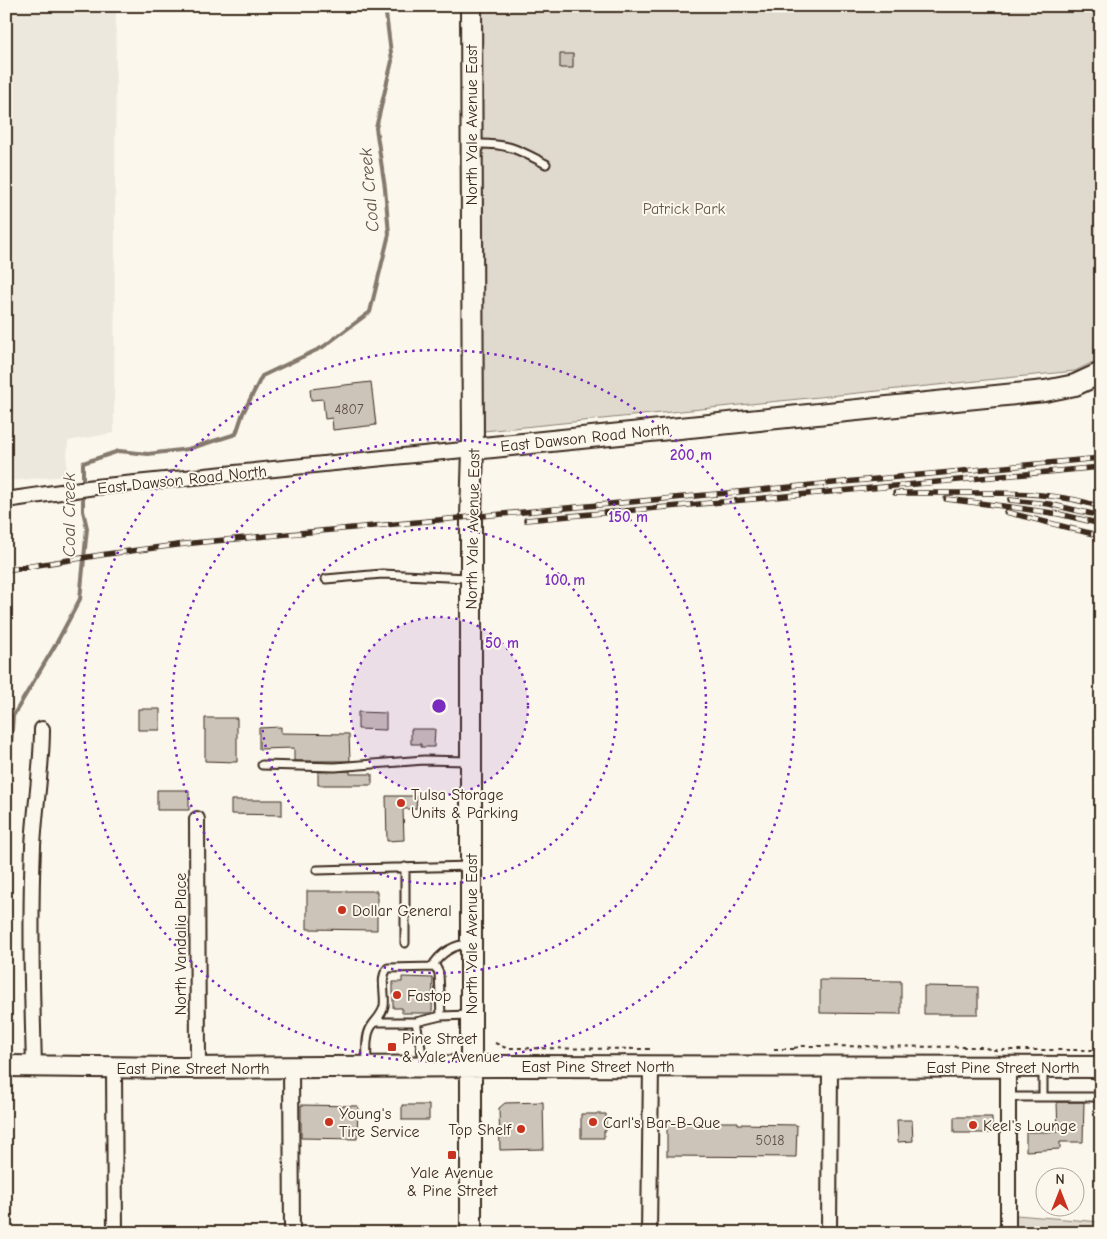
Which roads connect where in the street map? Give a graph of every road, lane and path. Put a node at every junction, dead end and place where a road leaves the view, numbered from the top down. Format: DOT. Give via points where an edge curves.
graph roads {
  1 [pos="470,6"];
  2 [pos="471,144"];
  3 [pos="546,164"];
  4 [pos="1101,373"];
  5 [pos="473,449"];
  6 [pos="6,500"];
  7 [pos="471,578"];
  8 [pos="326,579"];
  9 [pos="42,729"];
  10 [pos="471,761"];
  11 [pos="262,765"];
  12 [pos="197,819"];
  13 [pos="471,866"];
  14 [pos="405,867"];
  15 [pos="317,870"];
  16 [pos="405,943"];
  17 [pos="471,944"];
  18 [pos="432,966"];
  19 [pos="471,1015"];
  20 [pos="441,1016"];
  21 [pos="376,1022"];
  22 [pos="416,1022"];
  23 [pos="496,1044"];
  24 [pos="767,1050"];
  25 [pos="1101,1050"];
  26 [pos="652,1058"];
  27 [pos="6,1066"];
  28 [pos="34,1066"];
  29 [pos="471,1066"];
  30 [pos="367,1067"];
  31 [pos="424,1067"];
  32 [pos="830,1067"];
  33 [pos="1008,1067"];
  34 [pos="1043,1067"];
  35 [pos="1101,1067"];
  36 [pos="114,1068"];
  37 [pos="198,1068"];
  38 [pos="291,1068"];
  39 [pos="1008,1097"];
  40 [pos="1043,1097"];
  41 [pos="1101,1097"];
  42 [pos="115,1233"];
  43 [pos="292,1233"];
  44 [pos="471,1233"];
  45 [pos="649,1233"];
  46 [pos="829,1233"];
  47 [pos="1008,1233"];
  1 -- 2 [label="main road, North Yale Avenue East"];
  2 -- 3 [label="lane" via="513,147"];
  2 -- 5 [label="main road, North Yale Avenue East"];
  4 -- 5 [label="main road, East Dawson Road North" via="1075,385 1046,391"];
  5 -- 6 [label="street, East Dawson Road North" via="95,487"];
  5 -- 7 [label="main road, North Yale Avenue East"];
  7 -- 8 [label="lane" via="382,574"];
  7 -- 10 [label="main road, North Yale Avenue East"];
  9 -- 28 [label="street" via="32,880"];
  10 -- 11 [label="lane" via="424,760 335,767"];
  10 -- 13 [label="main road, North Yale Avenue East"];
  12 -- 37 [label="street, North Vandalia Place"];
  13 -- 14 [label="lane"];
  13 -- 17 [label="main road, North Yale Avenue East"];
  14 -- 15 [label="lane"];
  14 -- 16 [label="lane"];
  17 -- 18 [label="lane" via="453,947"];
  17 -- 19 [label="main road, North Yale Avenue East"];
  18 -- 20 [label="lane" via="440,974"];
  18 -- 21 [label="lane" via="388,968 384,974 384,1005"];
  19 -- 20 [label="lane"];
  19 -- 29 [label="main road, North Yale Avenue East"];
  20 -- 22 [label="lane"];
  21 -- 22 [label="lane"];
  21 -- 30 [label="lane" via="368,1034"];
  22 -- 31 [label="lane"];
  23 -- 26 [label="path, East Pine Street North" via="506,1048"];
  24 -- 25 [label="path, East Pine Street North" via="803,1046"];
  26 -- 29 [label="main road, East Pine Street North"];
  26 -- 32 [label="main road, East Pine Street North"];
  26 -- 45 [label="street"];
  27 -- 28 [label="main road, East Pine Street North"];
  28 -- 36 [label="main road, East Pine Street North"];
  29 -- 31 [label="main road, East Pine Street North"];
  29 -- 44 [label="main road, North Yale Avenue East"];
  30 -- 31 [label="main road, East Pine Street North"];
  30 -- 38 [label="main road, East Pine Street North"];
  32 -- 33 [label="main road, East Pine Street North"];
  32 -- 46 [label="street"];
  33 -- 34 [label="main road, East Pine Street North"];
  33 -- 39 [label="street"];
  34 -- 35 [label="main road, East Pine Street North"];
  34 -- 40 [label="lane"];
  36 -- 37 [label="main road, East Pine Street North"];
  36 -- 42 [label="street"];
  37 -- 38 [label="main road, East Pine Street North"];
  38 -- 43 [label="street"];
  39 -- 40 [label="lane"];
  39 -- 47 [label="street"];
  40 -- 41 [label="lane"];
}
